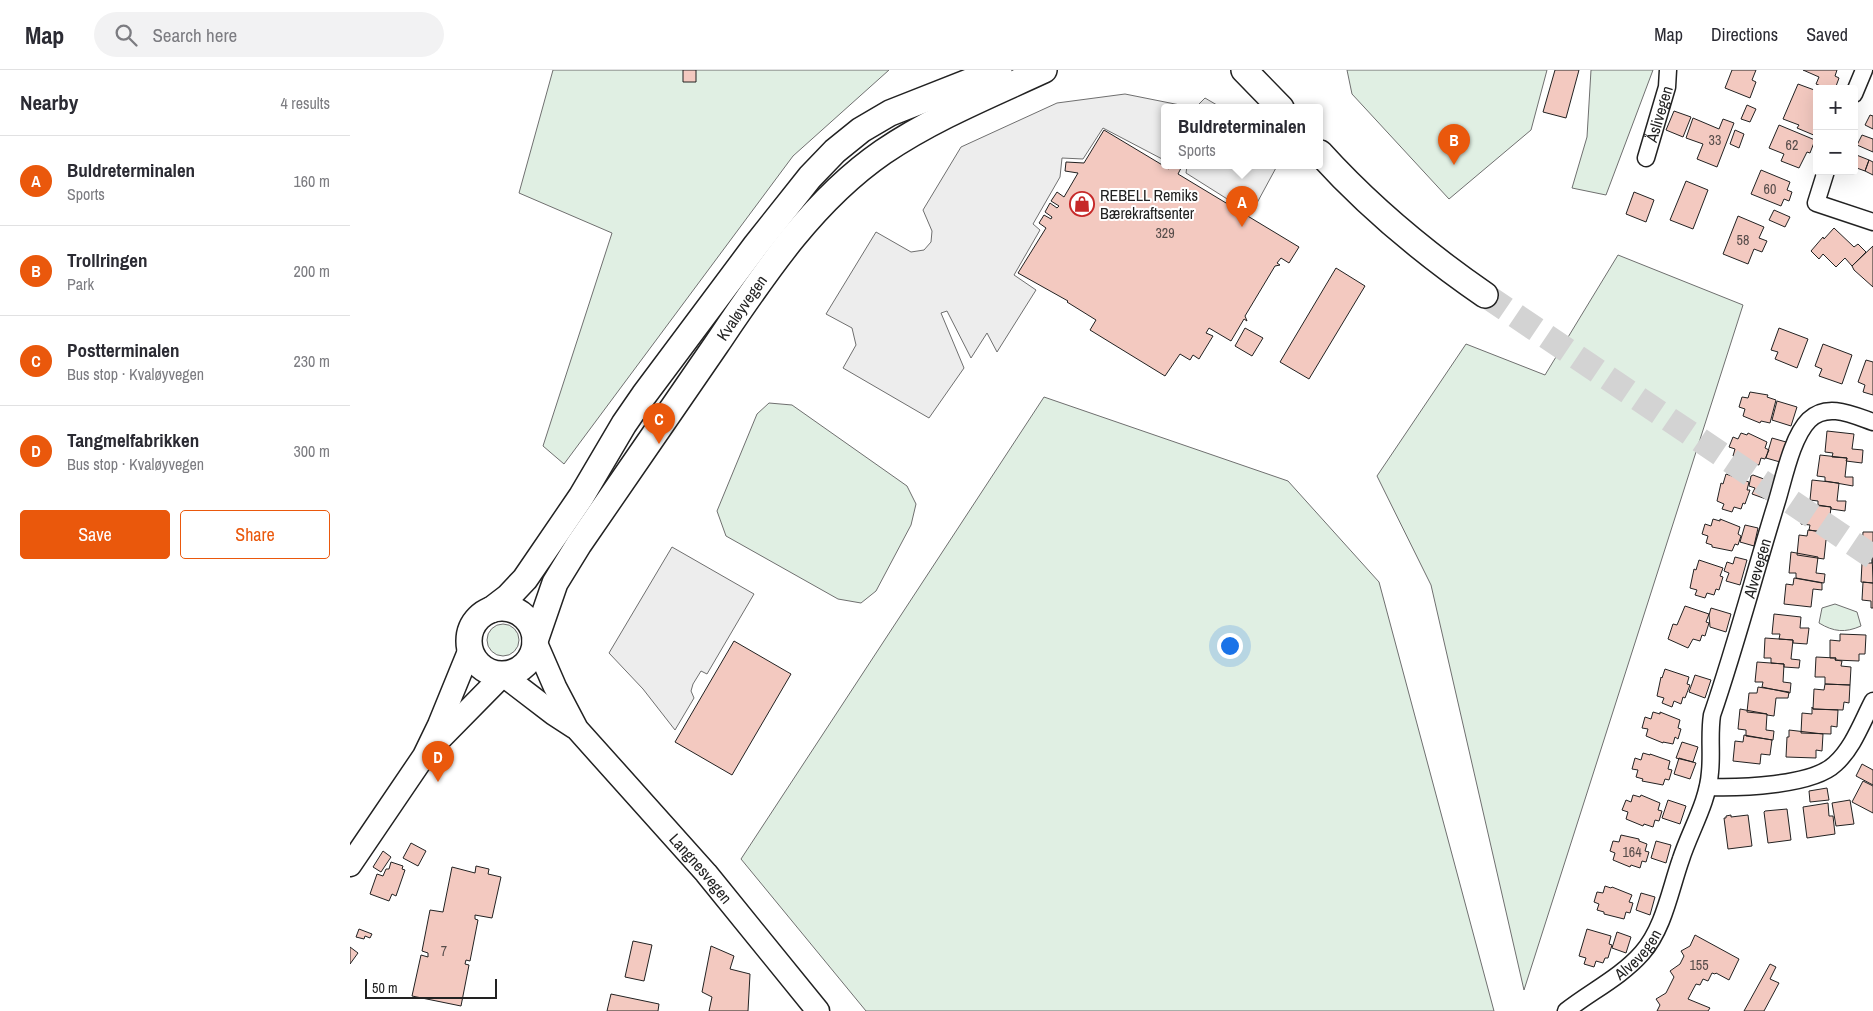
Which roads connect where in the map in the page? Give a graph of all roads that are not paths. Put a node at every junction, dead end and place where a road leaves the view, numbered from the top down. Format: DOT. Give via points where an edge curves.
graph roads {
  1 [pos="999,70"];
  2 [pos="1044,70"];
  3 [pos="1244,70"];
  4 [pos="1266,70"];
  5 [pos="1668,70"];
  6 [pos="1864,70"];
  7 [pos="1858,85"];
  8 [pos="1277,104"];
  9 [pos="1279,104"];
  10 [pos="1323,156"];
  11 [pos="1646,158"];
  12 [pos="1825,175"];
  13 [pos="1873,222"];
  14 [pos="1485,295"];
  15 [pos="1873,422"];
  16 [pos="491,610"];
  17 [pos="535,641"];
  18 [pos="470,649"];
  19 [pos="503,675"];
  20 [pos="1873,701"];
  21 [pos="577,729"];
  22 [pos="424,756"];
  23 [pos="1708,787"];
  24 [pos="350,865"];
  25 [pos="818,1011"];
  26 [pos="1566,1011"];
  1 -- 16 [label="main road, Kvaløyvegen" via="890,113 834,151 756,245 644,396 525,579"];
  2 -- 17 [label="main road, Kvaløyvegen" via="958,109 889,149 830,196 807,221 736,314 579,544 555,583"];
  3 -- 8 [label="main road"];
  4 -- 9 [label="main road"];
  5 -- 11 [label="street, Åslivegen" via="1667,87"];
  6 -- 7 [label="street"];
  10 -- 14 [label="main road" via="1344,180 1426,254"];
  12 -- 13 [label="street" via="1816,203"];
  15 -- 23 [label="street, Alvevegen" via="1840,411 1819,413 1809,419 1798,438 1712,715"];
  16 -- 17 [label="main road" via="508,609 524,617 530,623"];
  16 -- 18 [label="main road" via="473,626"];
  17 -- 19 [label="main road" via="534,651 526,664 513,673"];
  17 -- 21 [label="street, Langnesvegen"];
  18 -- 19 [label="main road" via="478,665"];
  18 -- 22 [label="street"];
  19 -- 21 [label="street, Langnesvegen"];
  19 -- 22 [label="street"];
  20 -- 23 [label="street" via="1848,748 1825,771 1804,779 1747,787"];
  21 -- 25 [label="street, Langnesvegen" via="706,873"];
  22 -- 24 [label="street"];
  23 -- 26 [label="street, Alvevegen" via="1651,941 1632,963"];
}
